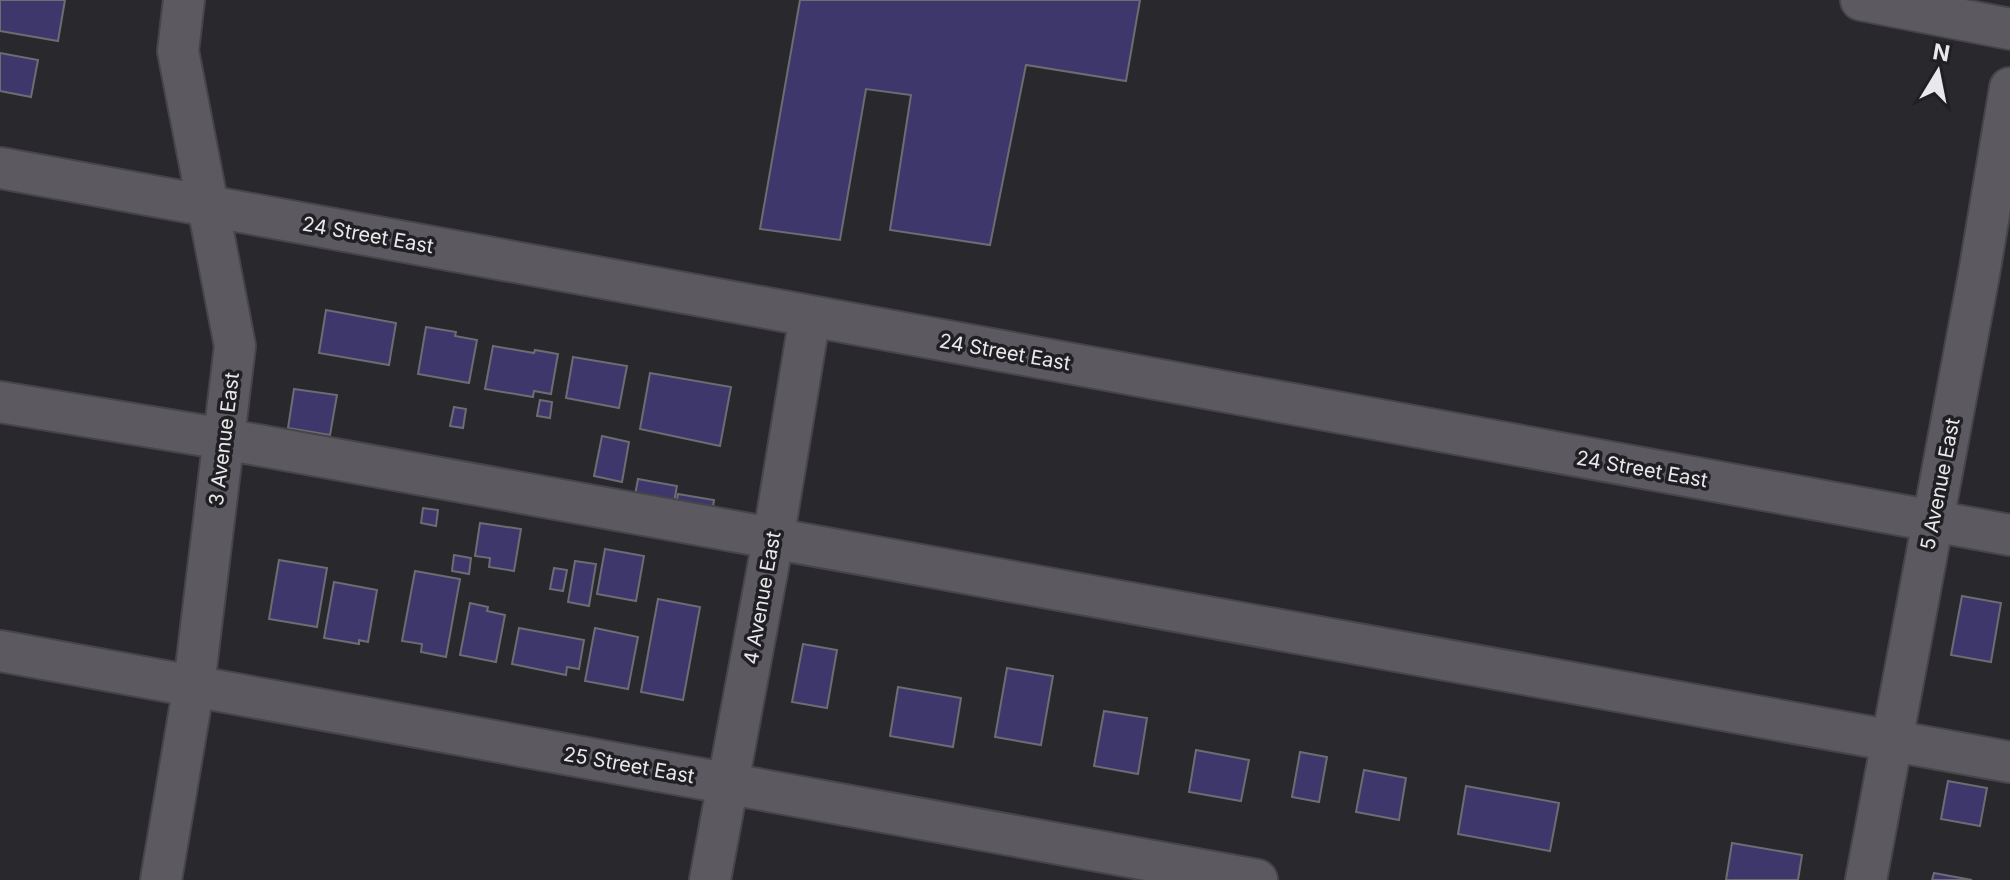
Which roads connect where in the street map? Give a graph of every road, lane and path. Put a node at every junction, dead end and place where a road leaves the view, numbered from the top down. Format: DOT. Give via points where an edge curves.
graph roads {
  1 [pos="184,0"];
  2 [pos="1861,0"];
  3 [pos="2010,29"];
  4 [pos="2010,88"];
  5 [pos="0,168"];
  6 [pos="208,206"];
  7 [pos="1995,276"];
  8 [pos="810,316"];
  9 [pos="0,402"];
  10 [pos="224,439"];
  11 [pos="1933,522"];
  12 [pos="2010,535"];
  13 [pos="773,540"];
  14 [pos="0,651"];
  15 [pos="194,685"];
  16 [pos="1892,740"];
  17 [pos="2010,762"];
  18 [pos="728,783"];
  19 [pos="161,880"];
  20 [pos="710,880"];
  21 [pos="1257,880"];
  22 [pos="1866,880"];
  1 -- 6 [label="street, 3 Avenue East" via="178,51"];
  2 -- 3 [label="street"];
  4 -- 7 [label="street, 5 Avenue East"];
  5 -- 6 [label="street, 24 Street East"];
  6 -- 8 [label="street, 24 Street East"];
  6 -- 10 [label="street, 3 Avenue East" via="235,346"];
  7 -- 11 [label="street, 5 Avenue East"];
  8 -- 11 [label="street, 24 Street East"];
  8 -- 13 [label="street, 4 Avenue East"];
  9 -- 10 [label="street"];
  10 -- 13 [label="street"];
  10 -- 15 [label="street, 3 Avenue East"];
  11 -- 12 [label="street, 24 Street East"];
  11 -- 16 [label="street, 5 Avenue East"];
  13 -- 16 [label="street"];
  13 -- 18 [label="street, 4 Avenue East"];
  14 -- 15 [label="street, 25 Street East"];
  15 -- 18 [label="street, 25 Street East"];
  15 -- 19 [label="street, 3 Avenue East"];
  16 -- 17 [label="street"];
  16 -- 22 [label="street, 5 Avenue East"];
  18 -- 20 [label="street, 4 Avenue East"];
  18 -- 21 [label="street, 25 Street East"];
}
